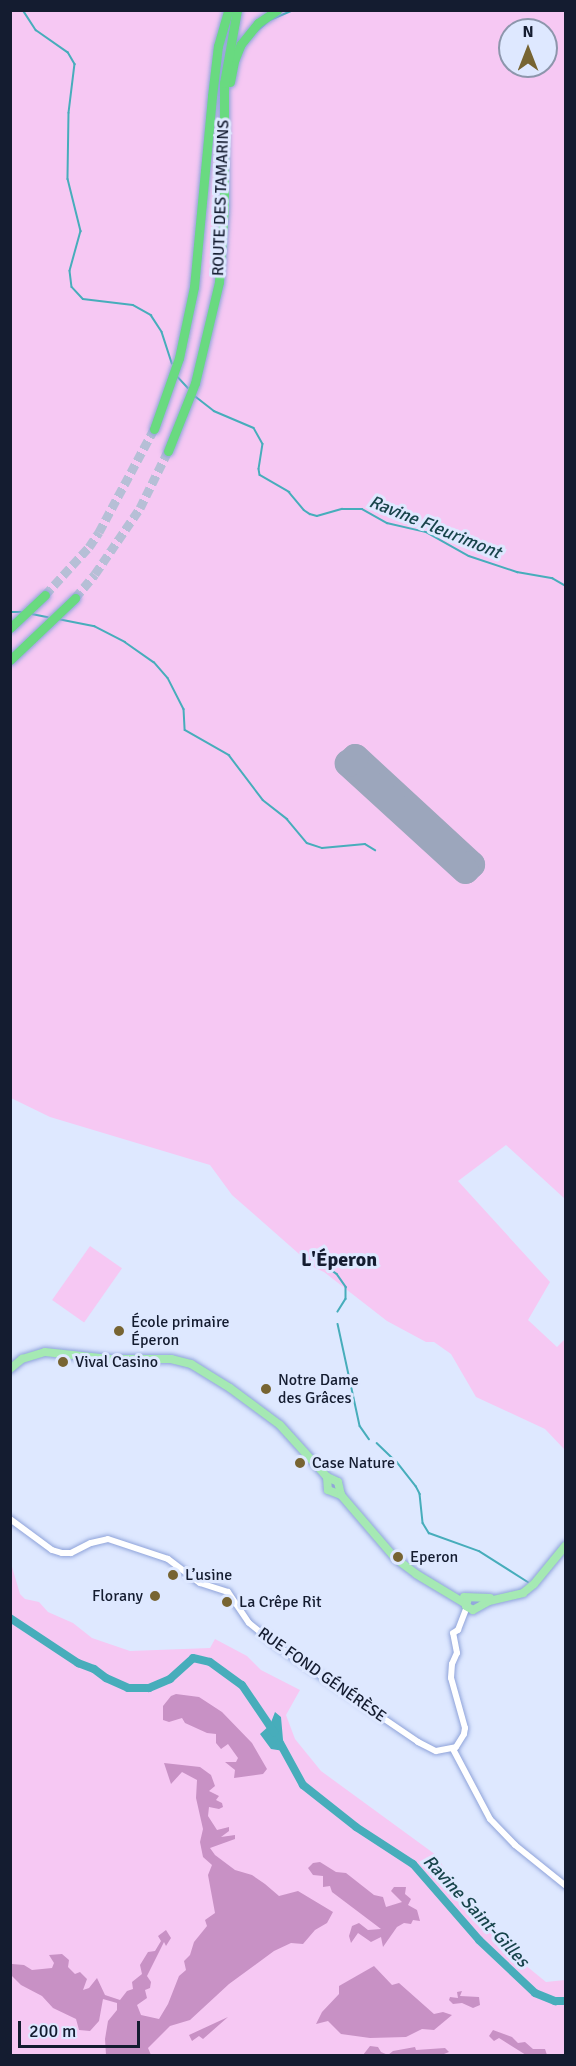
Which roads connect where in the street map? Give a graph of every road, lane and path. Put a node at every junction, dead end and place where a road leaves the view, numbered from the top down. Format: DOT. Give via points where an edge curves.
graph roads {
  1 [pos="223,10"];
  2 [pos="228,10"];
  3 [pos="237,10"];
  4 [pos="277,10"];
  5 [pos="218,46"];
  6 [pos="224,151"];
  7 [pos="154,429"];
  8 [pos="168,451"];
  9 [pos="45,595"];
  10 [pos="75,598"];
  11 [pos="10,628"];
  12 [pos="10,660"];
  13 [pos="10,1369"];
  14 [pos="10,1519"];
  15 [pos="566,1545"];
  16 [pos="472,1604"];
  17 [pos="453,1749"];
  18 [pos="566,1886"];
  1 -- 5 [label="highway"];
  2 -- 5 [label="highway, ROUTE DES TAMARINS"];
  3 -- 6 [label="highway, ROUTE DES TAMARINS" via="224,83"];
  4 -- 6 [label="highway" via="251,30 236,55"];
  5 -- 7 [label="highway, ROUTE DES TAMARINS" via="195,272 182,345"];
  6 -- 8 [label="highway, ROUTE DES TAMARINS" via="219,282 203,356"];
  9 -- 11 [label="highway"];
  10 -- 12 [label="highway"];
  13 -- 16 [label="main road" via="22,1359 45,1352 110,1359 171,1359 191,1364 280,1425 329,1480 338,1482 338,1492 395,1558 430,1584"];
  14 -- 17 [label="street, RUE FOND GÉNÉRÈSE" via="62,1553 108,1539 168,1559 200,1582 228,1592 249,1623 277,1646 418,1742 436,1751"];
  15 -- 16 [label="main road" via="526,1590"];
  16 -- 17 [label="street" via="458,1630 461,1635 455,1637 457,1653 451,1683 465,1728 462,1740"];
  17 -- 18 [label="street" via="490,1819"];
}
